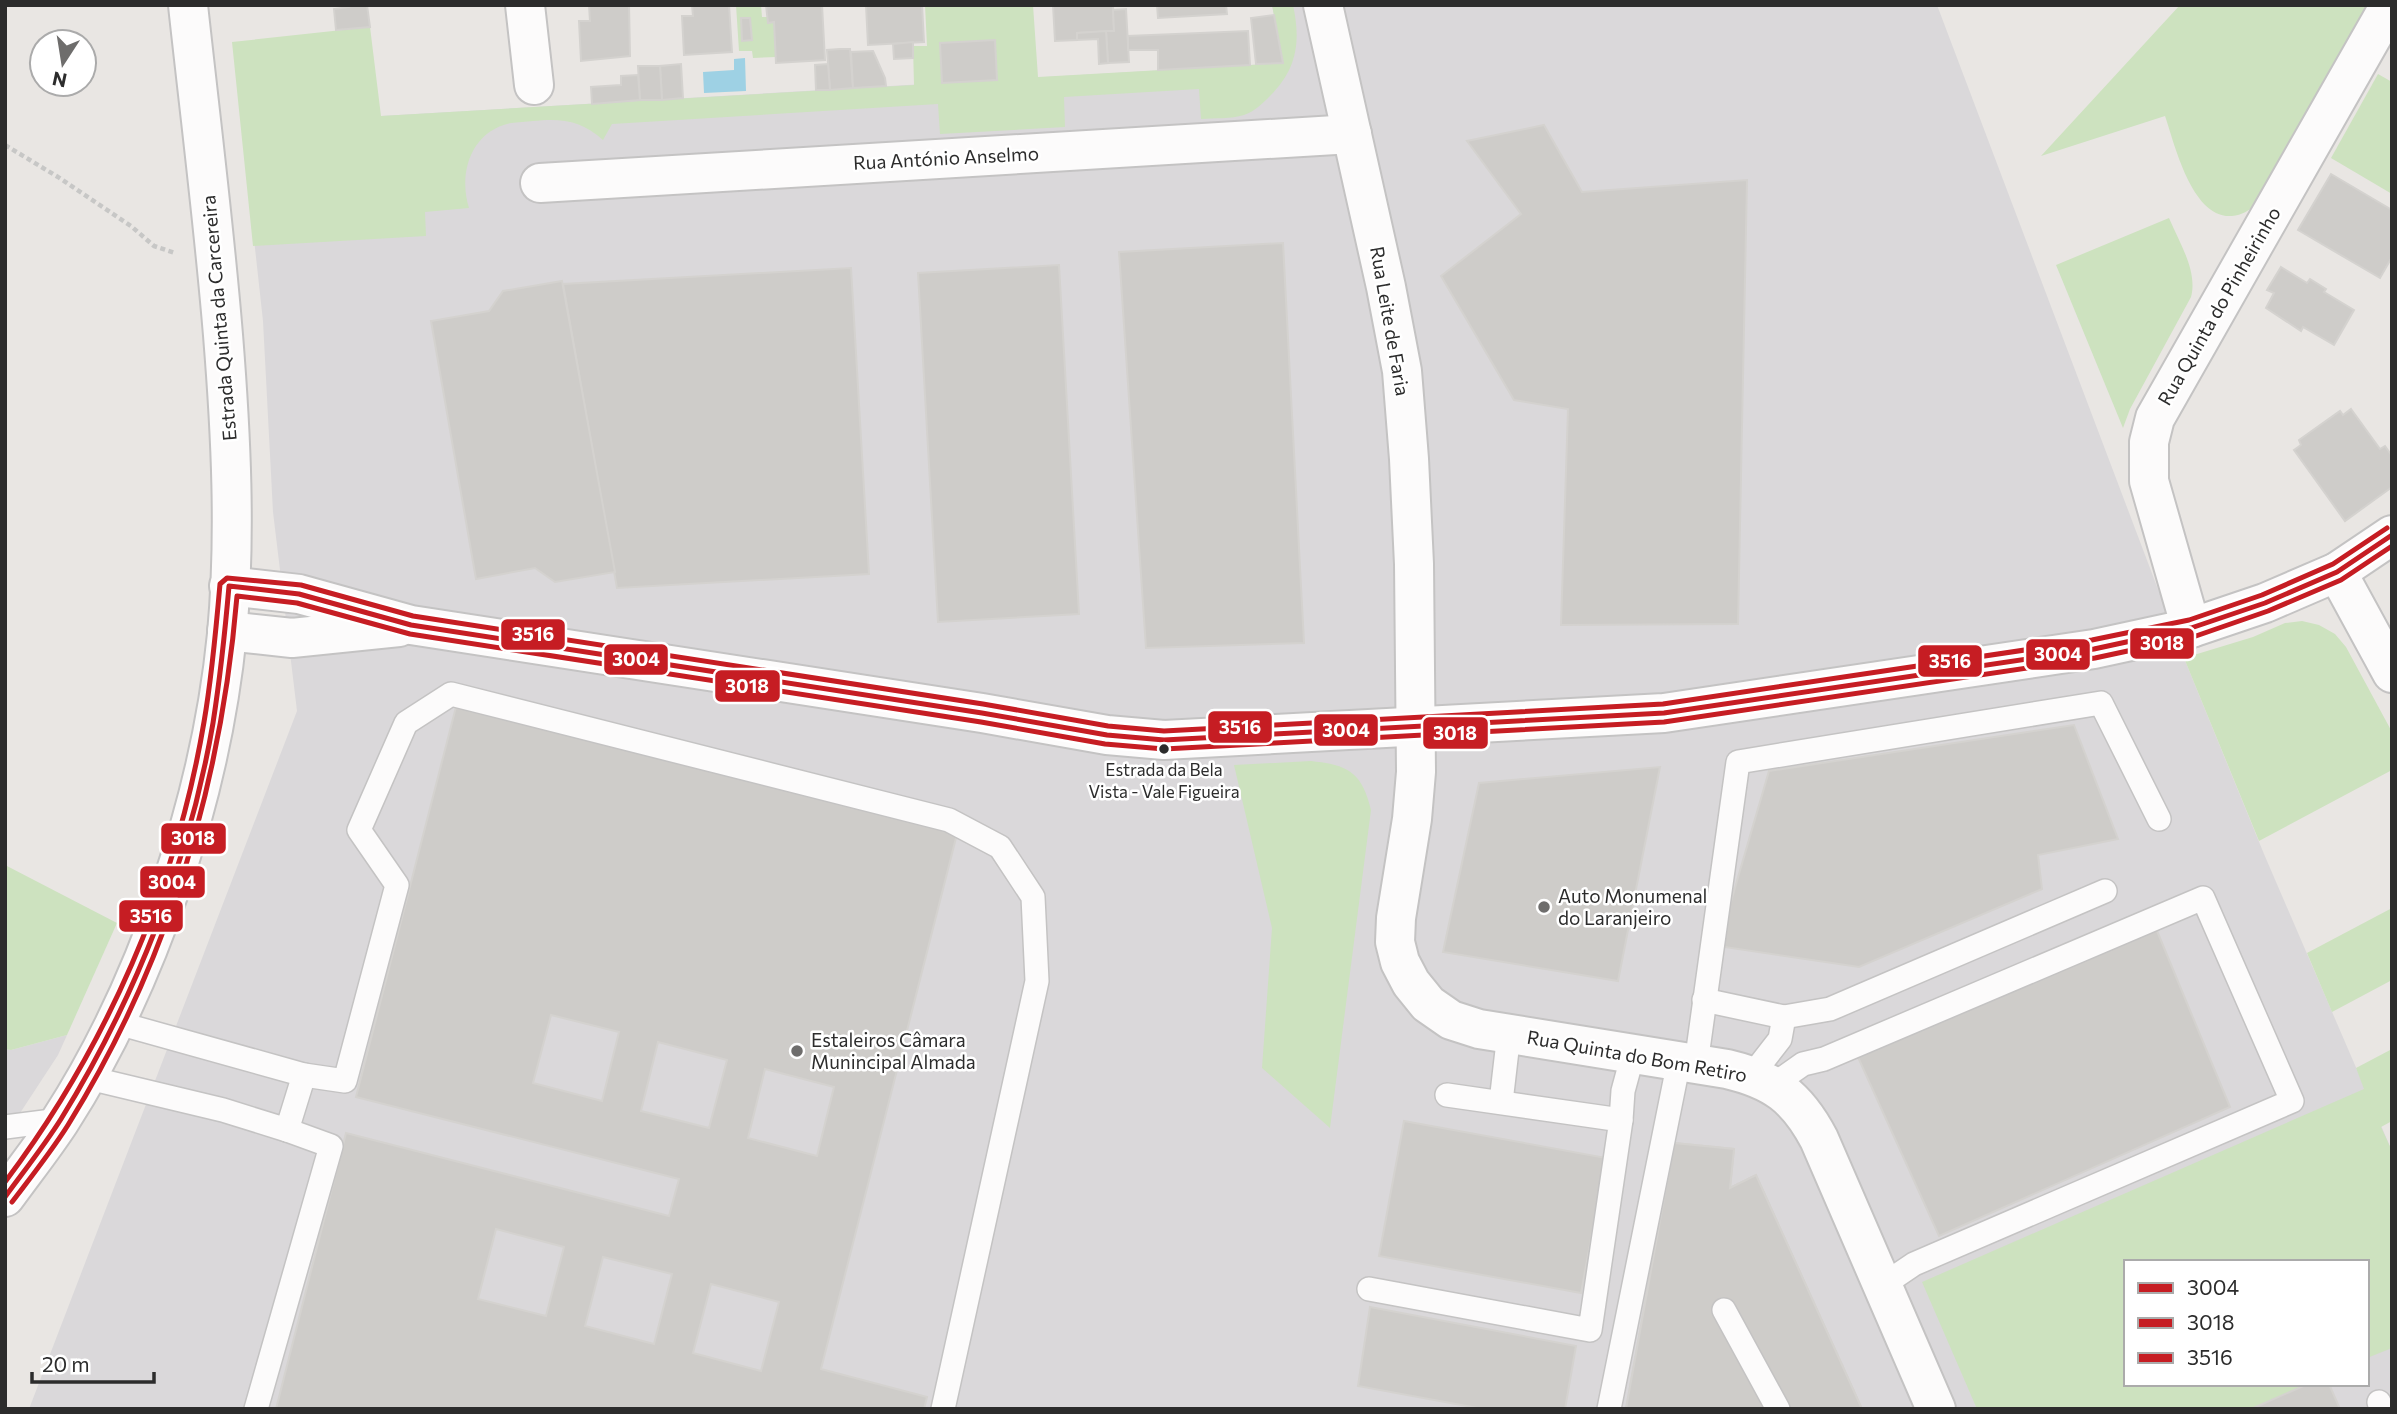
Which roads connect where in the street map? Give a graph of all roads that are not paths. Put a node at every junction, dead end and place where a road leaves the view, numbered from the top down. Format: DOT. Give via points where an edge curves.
graph roads {
  1 [pos="188,5"];
  2 [pos="525,5"];
  3 [pos="1323,5"];
  4 [pos="2390,5"];
  5 [pos="534,85"];
  6 [pos="1352,134"];
  7 [pos="540,183"];
  8 [pos="2392,535"];
  9 [pos="2337,572"];
  10 [pos="229,586"];
  11 [pos="411,625"];
  12 [pos="2191,628"];
  13 [pos="227,631"];
  14 [pos="2392,673"];
  15 [pos="1416,727"];
  16 [pos="2158,820"];
  17 [pos="2105,891"];
  18 [pos="1704,1000"];
  19 [pos="1784,1017"];
  20 [pos="114,1022"];
  21 [pos="1509,1033"];
  22 [pos="1633,1054"];
  23 [pos="1688,1063"];
  24 [pos="304,1075"];
  25 [pos="85,1077"];
  26 [pos="1763,1080"];
  27 [pos="1447,1095"];
  28 [pos="1501,1102"];
  29 [pos="60,1120"];
  30 [pos="1621,1120"];
  31 [pos="5,1127"];
  32 [pos="287,1130"];
  33 [pos="5,1197"];
  34 [pos="1883,1285"];
  35 [pos="1369,1289"];
  36 [pos="1724,1310"];
  37 [pos="256,1409"];
  38 [pos="943,1409"];
  39 [pos="1609,1409"];
  40 [pos="1778,1409"];
  41 [pos="1937,1409"];
  1 -- 10 [label="street, Estrada Quinta da Carcereira" via="230,423"];
  2 -- 5 [label="street"];
  3 -- 6 [label="street, Rua Leite de Faria"];
  4 -- 12 [label="street, Rua Quinta do Pinheirinho" via="2155,418 2149,442 2149,481"];
  6 -- 7 [label="street, Rua António Anselmo"];
  6 -- 15 [label="street, Rua Leite de Faria" via="1402,371 1414,564"];
  8 -- 9 [label="street"];
  9 -- 12 [label="street"];
  9 -- 14 [label="street"];
  10 -- 11 [label="street" via="299,593"];
  10 -- 13 [label="street, Estrada Quinta da Carcereira"];
  11 -- 13 [label="street" via="292,638"];
  11 -- 15 [label="street" via="1107,735 1164,740"];
  12 -- 15 [label="street" via="2094,649 1664,713"];
  13 -- 20 [label="street, Estrada Quinta da Carcereira" via="196,803 151,939"];
  15 -- 21 [label="street, Rua Quinta do Bom Retiro" via="1412,819 1396,918 1400,962 1428,1004 1451,1020"];
  16 -- 18 [label="lane" via="2101,703 1738,762"];
  17 -- 19 [label="lane" via="1830,1009"];
  18 -- 19 [label="lane"];
  18 -- 23 [label="lane"];
  19 -- 26 [label="lane"];
  20 -- 24 [label="lane"];
  20 -- 25 [label="street, Estrada Quinta da Carcereira"];
  21 -- 22 [label="street, Rua Quinta do Bom Retiro"];
  21 -- 28 [label="lane"];
  22 -- 23 [label="street, Rua Quinta do Bom Retiro"];
  22 -- 30 [label="lane"];
  23 -- 26 [label="street, Rua Quinta do Bom Retiro"];
  23 -- 39 [label="lane"];
  24 -- 32 [label="lane"];
  24 -- 38 [label="lane" via="345,1081 397,884 359,830 405,723 451,694 949,820 1000,847 1033,897 1037,981"];
  25 -- 29 [label="street, Estrada Quinta da Carcereira"];
  25 -- 32 [label="lane"];
  26 -- 34 [label="street, Rua Quinta do Bom Retiro" via="1795,1101 1809,1120"];
  26 -- 34 [label="lane" via="1824,1059 2203,898 2292,1101 1914,1264"];
  27 -- 28 [label="lane"];
  28 -- 30 [label="lane"];
  29 -- 31 [label="lane"];
  29 -- 33 [label="street, Estrada Quinta da Carcereira"];
  30 -- 35 [label="lane" via="1590,1330"];
  32 -- 37 [label="lane" via="331,1146"];
  34 -- 41 [label="street, Rua Quinta do Bom Retiro"];
  36 -- 40 [label="lane"];
}
